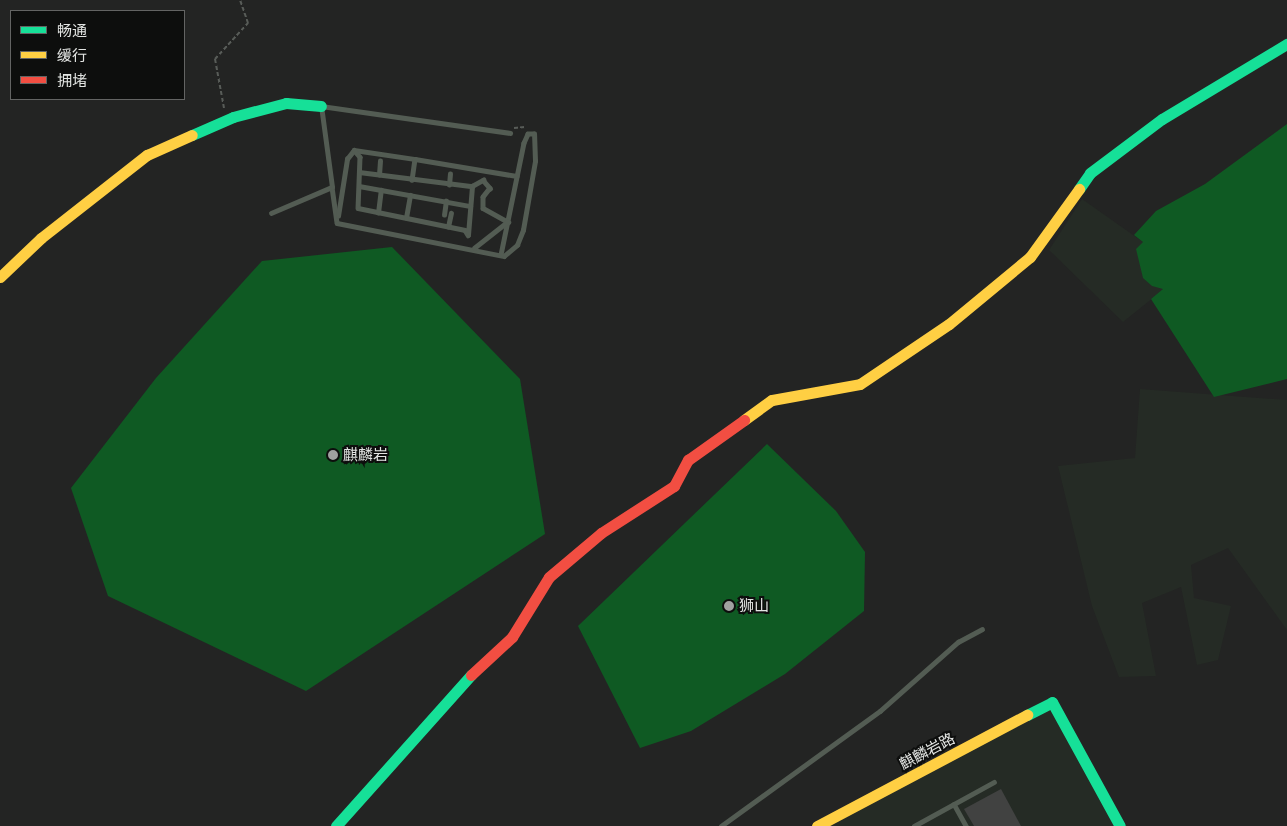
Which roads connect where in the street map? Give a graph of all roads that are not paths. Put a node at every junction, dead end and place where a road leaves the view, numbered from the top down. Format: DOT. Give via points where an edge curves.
graph roads {
  1 [pos="1287,44"];
  2 [pos="321,106"];
  3 [pos="510,133"];
  4 [pos="354,150"];
  5 [pos="415,159"];
  6 [pos="380,161"];
  7 [pos="359,172"];
  8 [pos="450,174"];
  9 [pos="379,175"];
  10 [pos="517,176"];
  11 [pos="412,180"];
  12 [pos="449,185"];
  13 [pos="359,186"];
  14 [pos="472,186"];
  15 [pos="332,187"];
  16 [pos="381,190"];
  17 [pos="410,195"];
  18 [pos="446,201"];
  19 [pos="470,206"];
  20 [pos="378,213"];
  21 [pos="451,213"];
  22 [pos="271,214"];
  23 [pos="444,215"];
  24 [pos="406,218"];
  25 [pos="508,222"];
  26 [pos="336,223"];
  27 [pos="448,227"];
  28 [pos="475,248"];
  29 [pos="501,255"];
  30 [pos="0,277"];
  31 [pos="982,630"];
  32 [pos="994,782"];
  33 [pos="954,804"];
  34 [pos="336,826"];
  35 [pos="721,826"];
  36 [pos="817,826"];
  37 [pos="914,826"];
  38 [pos="966,826"];
  39 [pos="1120,826"];
  1 -- 34 [label="street" via="1162,119 1090,173 1030,257 950,324 860,384 772,400 688,460 674,486 602,533 549,577 512,637 449,695"];
  2 -- 3 [label="lane"];
  2 -- 15 [label="lane"];
  2 -- 30 [label="street" via="286,103 227,120 147,155 41,238"];
  4 -- 5 [label="lane"];
  4 -- 7 [label="lane" via="360,157"];
  4 -- 26 [label="lane" via="348,160"];
  5 -- 10 [label="lane"];
  5 -- 11 [label="lane"];
  6 -- 9 [label="lane"];
  7 -- 9 [label="lane"];
  7 -- 13 [label="lane"];
  8 -- 12 [label="lane"];
  9 -- 11 [label="lane"];
  10 -- 25 [label="lane"];
  10 -- 29 [label="lane" via="528,134 534,134 535,161 523,230 517,245"];
  11 -- 12 [label="lane"];
  12 -- 14 [label="lane"];
  13 -- 16 [label="lane"];
  13 -- 20 [label="lane" via="358,208"];
  14 -- 19 [label="lane"];
  14 -- 25 [label="lane" via="483,180 490,188 483,197 483,208"];
  15 -- 22 [label="lane"];
  15 -- 26 [label="lane"];
  16 -- 17 [label="lane"];
  16 -- 20 [label="lane"];
  17 -- 18 [label="lane"];
  17 -- 24 [label="lane"];
  18 -- 19 [label="lane"];
  18 -- 23 [label="lane"];
  19 -- 27 [label="lane" via="468,235 465,230"];
  20 -- 24 [label="lane"];
  21 -- 27 [label="lane"];
  24 -- 27 [label="lane"];
  25 -- 28 [label="lane"];
  25 -- 29 [label="lane"];
  26 -- 28 [label="lane"];
  28 -- 29 [label="lane"];
  31 -- 35 [label="lane" via="958,642 880,711"];
  32 -- 33 [label="lane"];
  33 -- 37 [label="lane"];
  33 -- 38 [label="lane"];
  36 -- 39 [label="street, 麒麟岩路" via="1052,702"];
}
